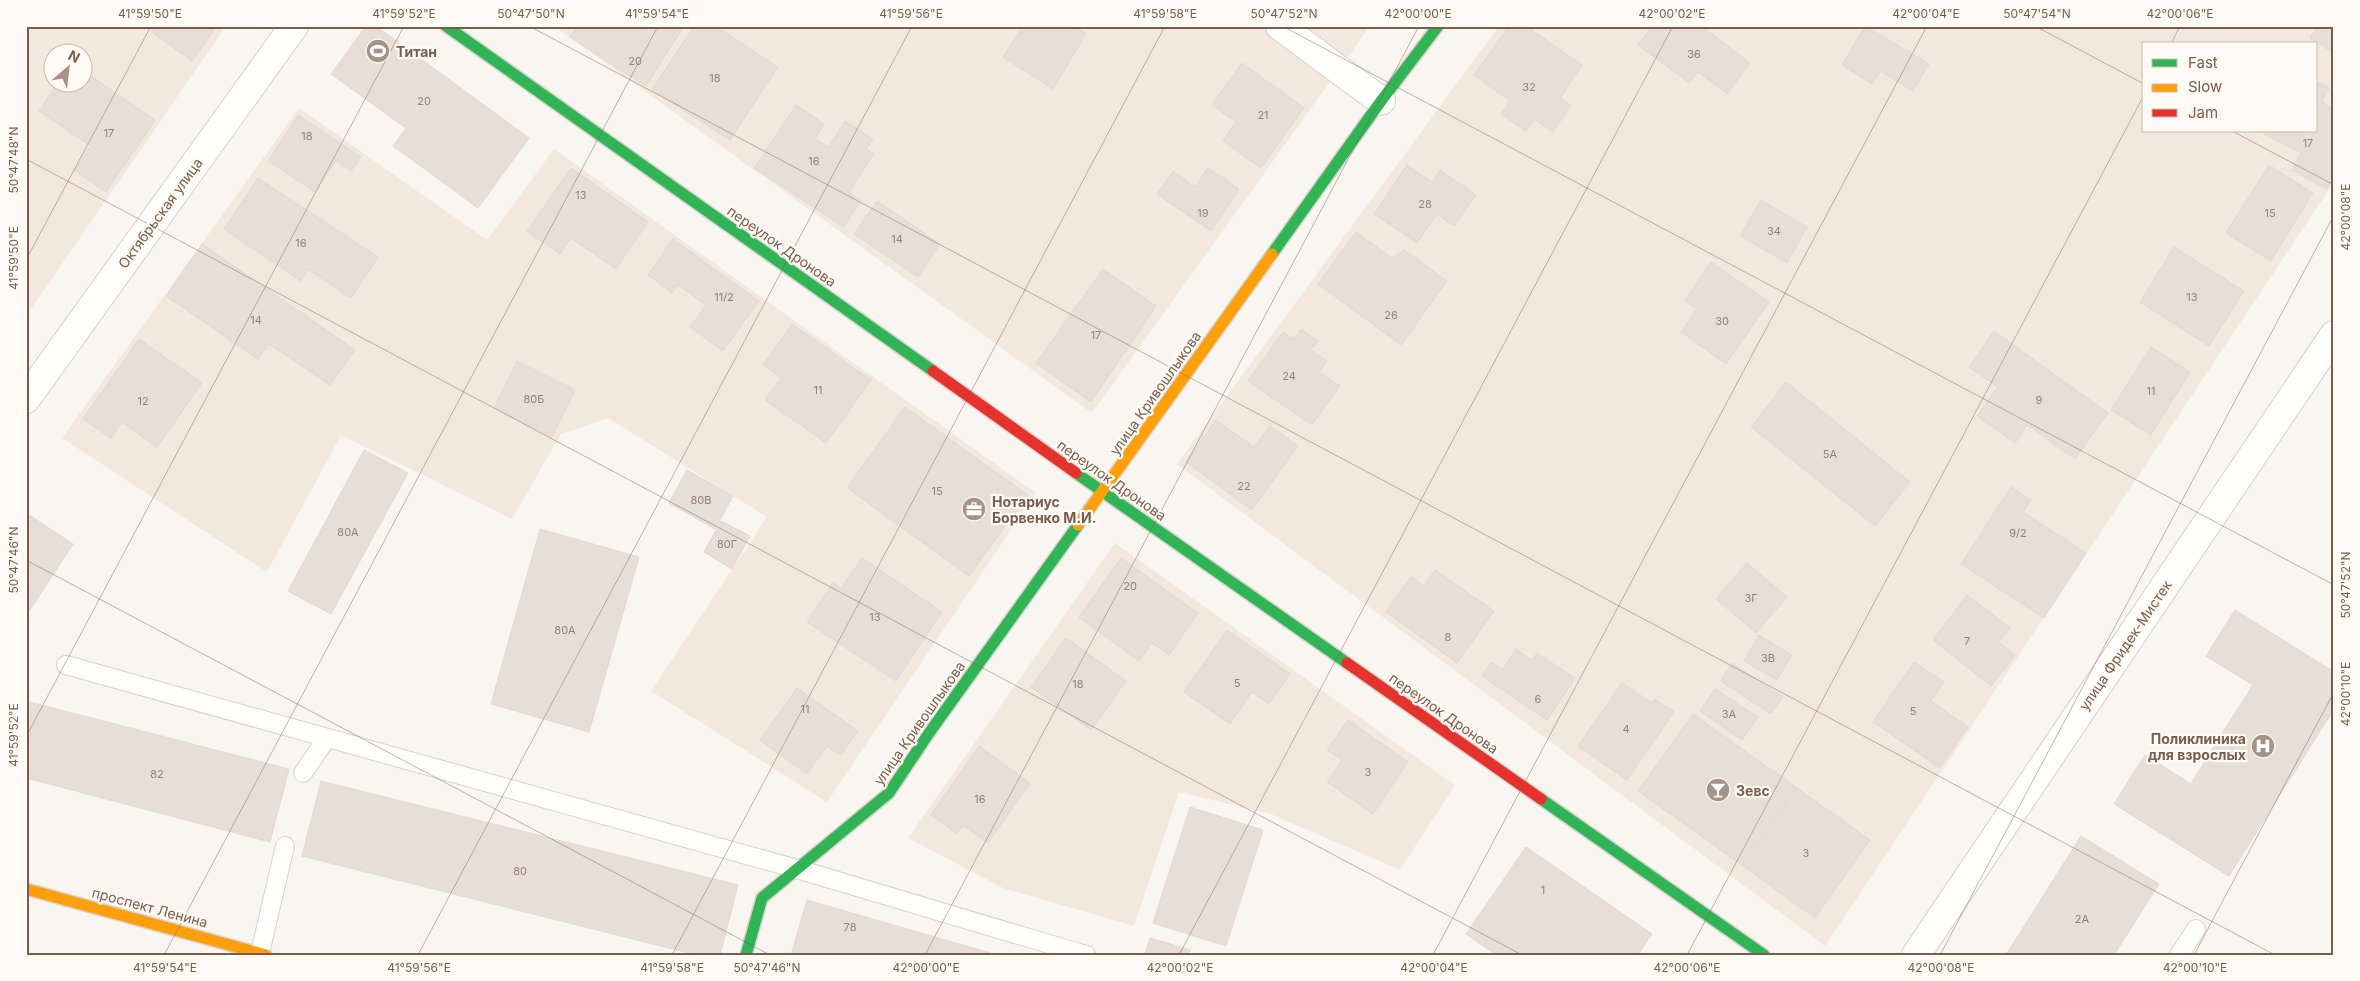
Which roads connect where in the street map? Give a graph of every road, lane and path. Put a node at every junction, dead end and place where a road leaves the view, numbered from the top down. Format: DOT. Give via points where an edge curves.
graph roads {
  1 [pos="294,26"];
  2 [pos="446,26"];
  3 [pos="1280,26"];
  4 [pos="1438,26"];
  5 [pos="1381,101"];
  6 [pos="2334,335"];
  7 [pos="26,399"];
  8 [pos="1103,492"];
  9 [pos="66,665"];
  10 [pos="327,738"];
  11 [pos="304,773"];
  12 [pos="285,846"];
  13 [pos="797,869"];
  14 [pos="26,889"];
  15 [pos="2196,929"];
  16 [pos="263,954"];
  17 [pos="746,955"];
  18 [pos="1086,955"];
  19 [pos="1764,955"];
  20 [pos="1916,955"];
  21 [pos="2179,955"];
  1 -- 7 [label="street, Октябрьская улица"];
  2 -- 8 [label="street, переулок Дронова"];
  3 -- 5 [label="street"];
  4 -- 5 [label="street, улица Кривошлыкова"];
  5 -- 8 [label="street, улица Кривошлыкова"];
  6 -- 20 [label="street, улица Фридек-Мистек"];
  8 -- 13 [label="street, улица Кривошлыкова" via="889,793"];
  8 -- 19 [label="street, переулок Дронова"];
  9 -- 10 [label="lane"];
  10 -- 11 [label="lane"];
  10 -- 13 [label="lane"];
  12 -- 16 [label="lane"];
  13 -- 17 [label="street, улица Кривошлыкова" via="762,898"];
  13 -- 18 [label="lane"];
  14 -- 16 [label="street, проспект Ленина"];
  15 -- 21 [label="lane"];
}
